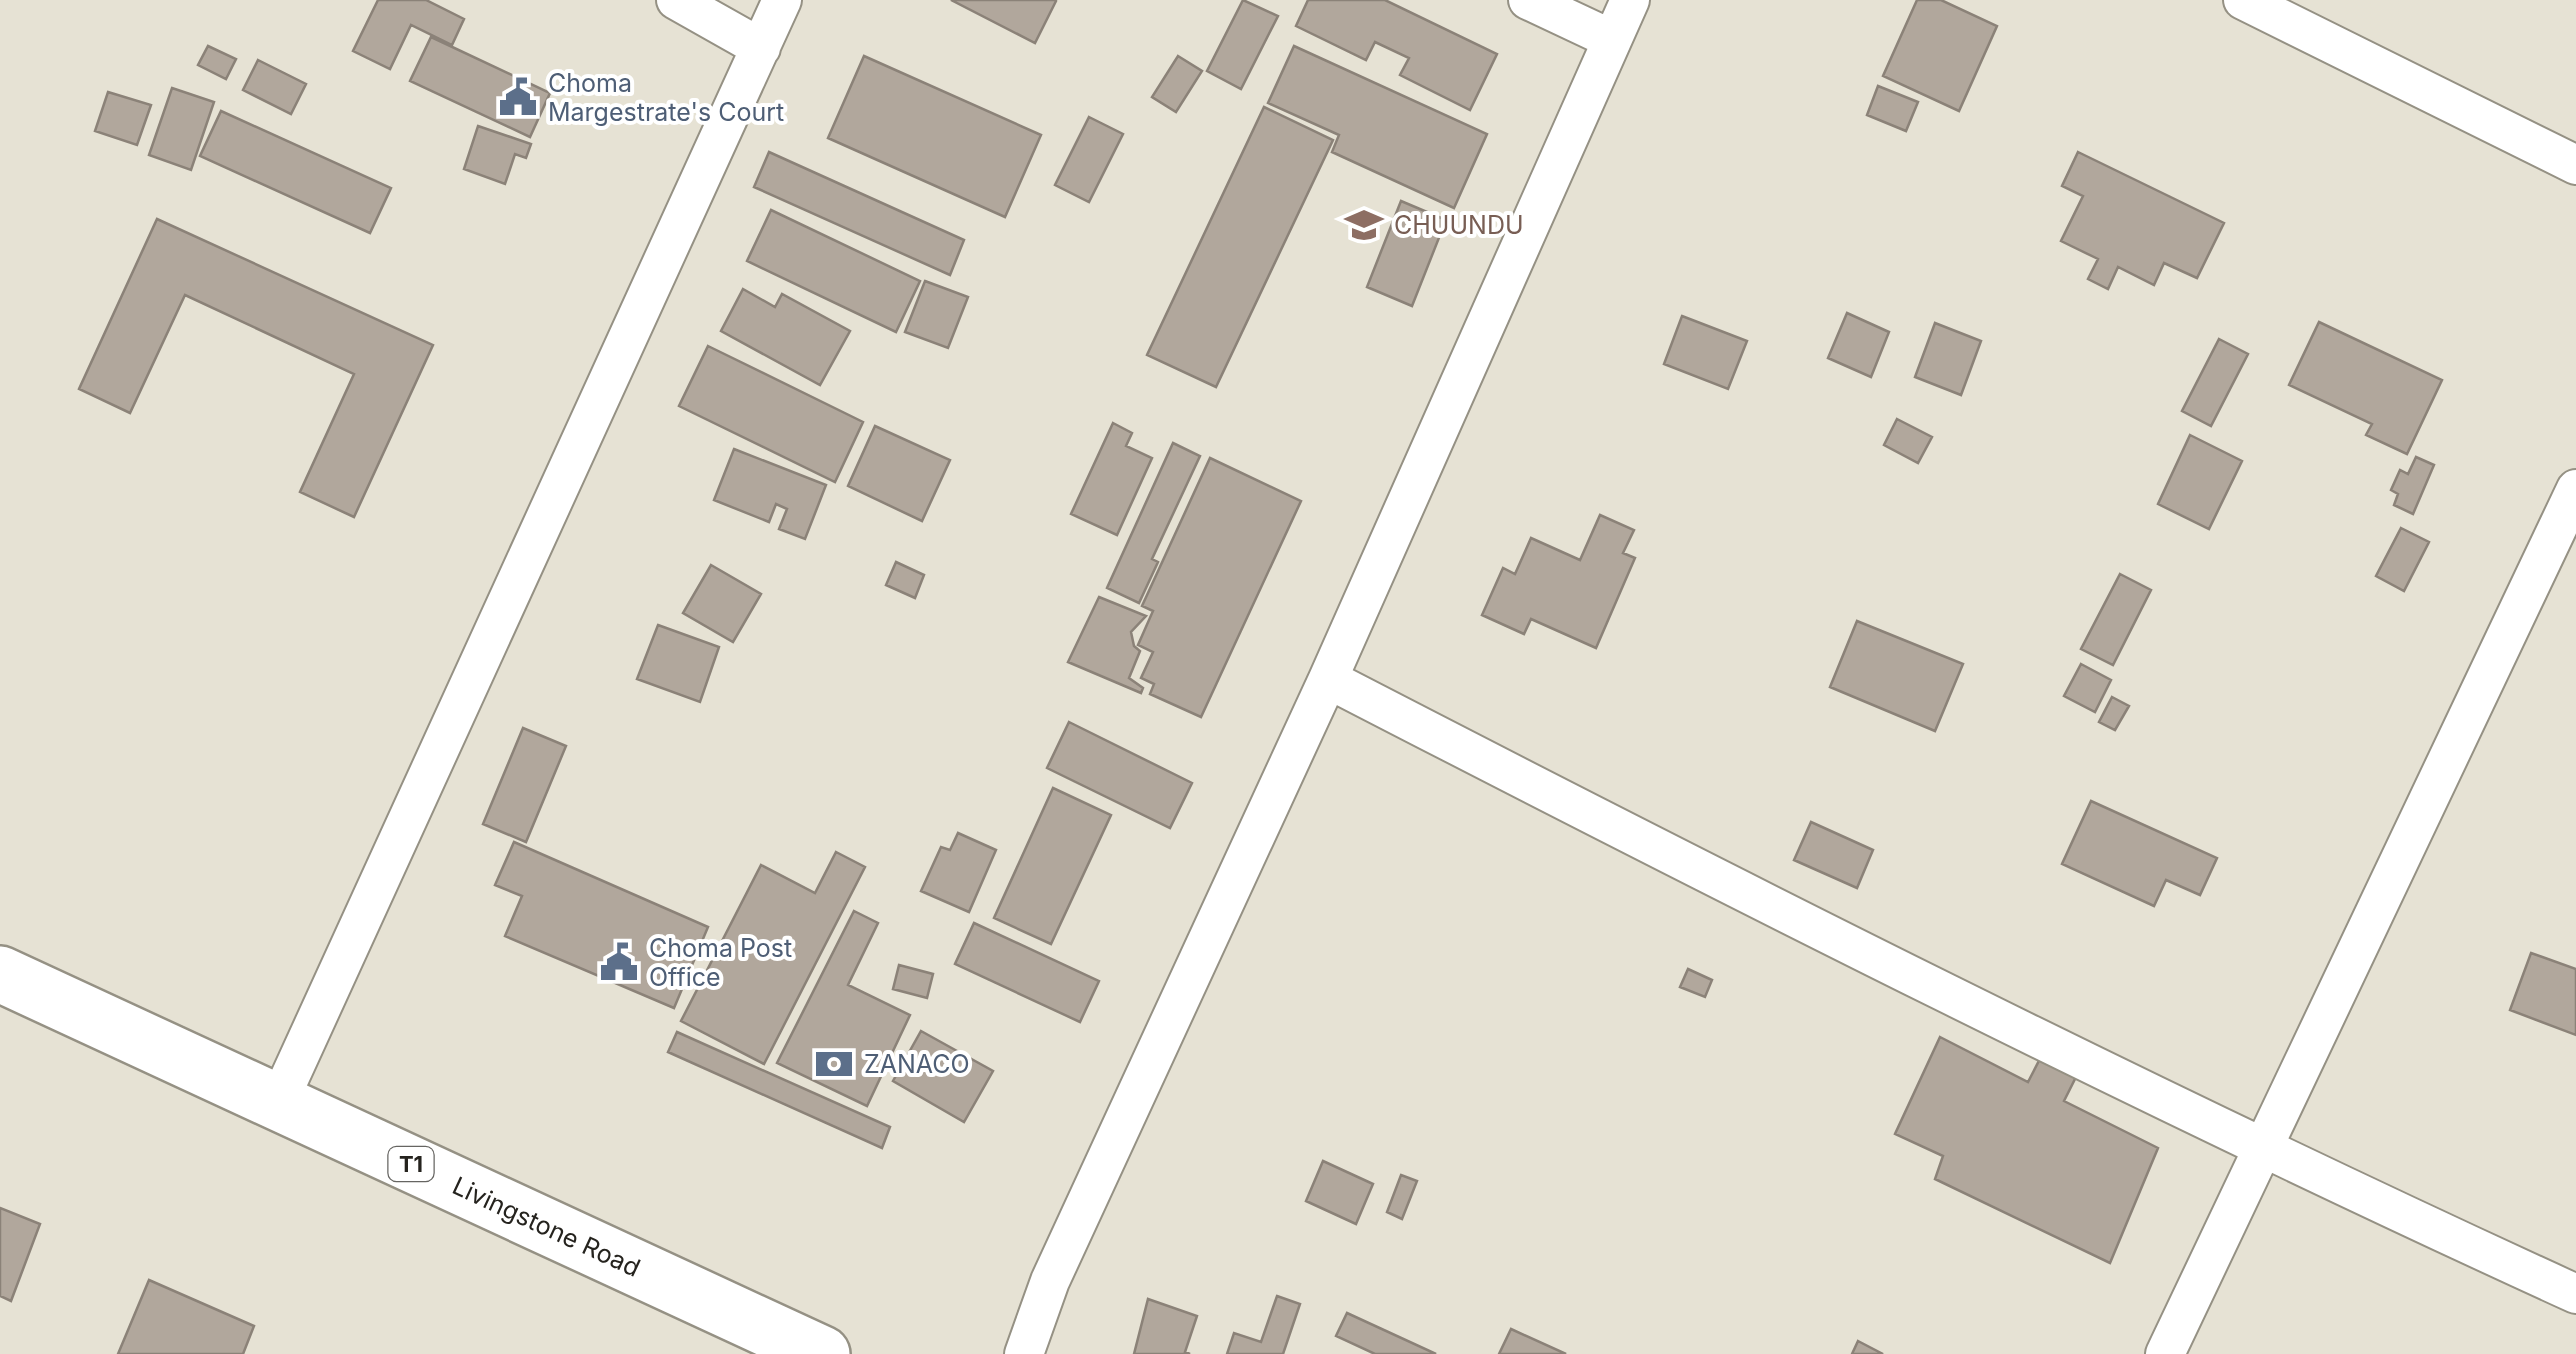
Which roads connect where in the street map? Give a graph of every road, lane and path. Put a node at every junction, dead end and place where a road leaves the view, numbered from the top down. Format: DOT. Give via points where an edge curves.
graph roads {
  1 [pos="676,0"];
  2 [pos="782,0"];
  3 [pos="1528,0"];
  4 [pos="1630,0"];
  5 [pos="2243,0"];
  6 [pos="1610,38"];
  7 [pos="761,48"];
  8 [pos="2576,165"];
  9 [pos="2576,490"];
  10 [pos="1328,679"];
  11 [pos="0,974"];
  12 [pos="278,1103"];
  13 [pos="2261,1150"];
  14 [pos="2576,1294"];
  15 [pos="822,1354"];
  16 [pos="1024,1354"];
  17 [pos="2165,1354"];
  1 -- 7 [label="street"];
  2 -- 7 [label="street"];
  3 -- 6 [label="street"];
  4 -- 6 [label="street"];
  5 -- 8 [label="street"];
  6 -- 10 [label="street"];
  7 -- 12 [label="street"];
  9 -- 13 [label="street"];
  10 -- 13 [label="street"];
  10 -- 16 [label="street" via="1050,1281"];
  11 -- 12 [label="highway, Livingstone Road / T1"];
  12 -- 15 [label="highway, Livingstone Road / T1"];
  13 -- 14 [label="street"];
  13 -- 17 [label="street"];
}
